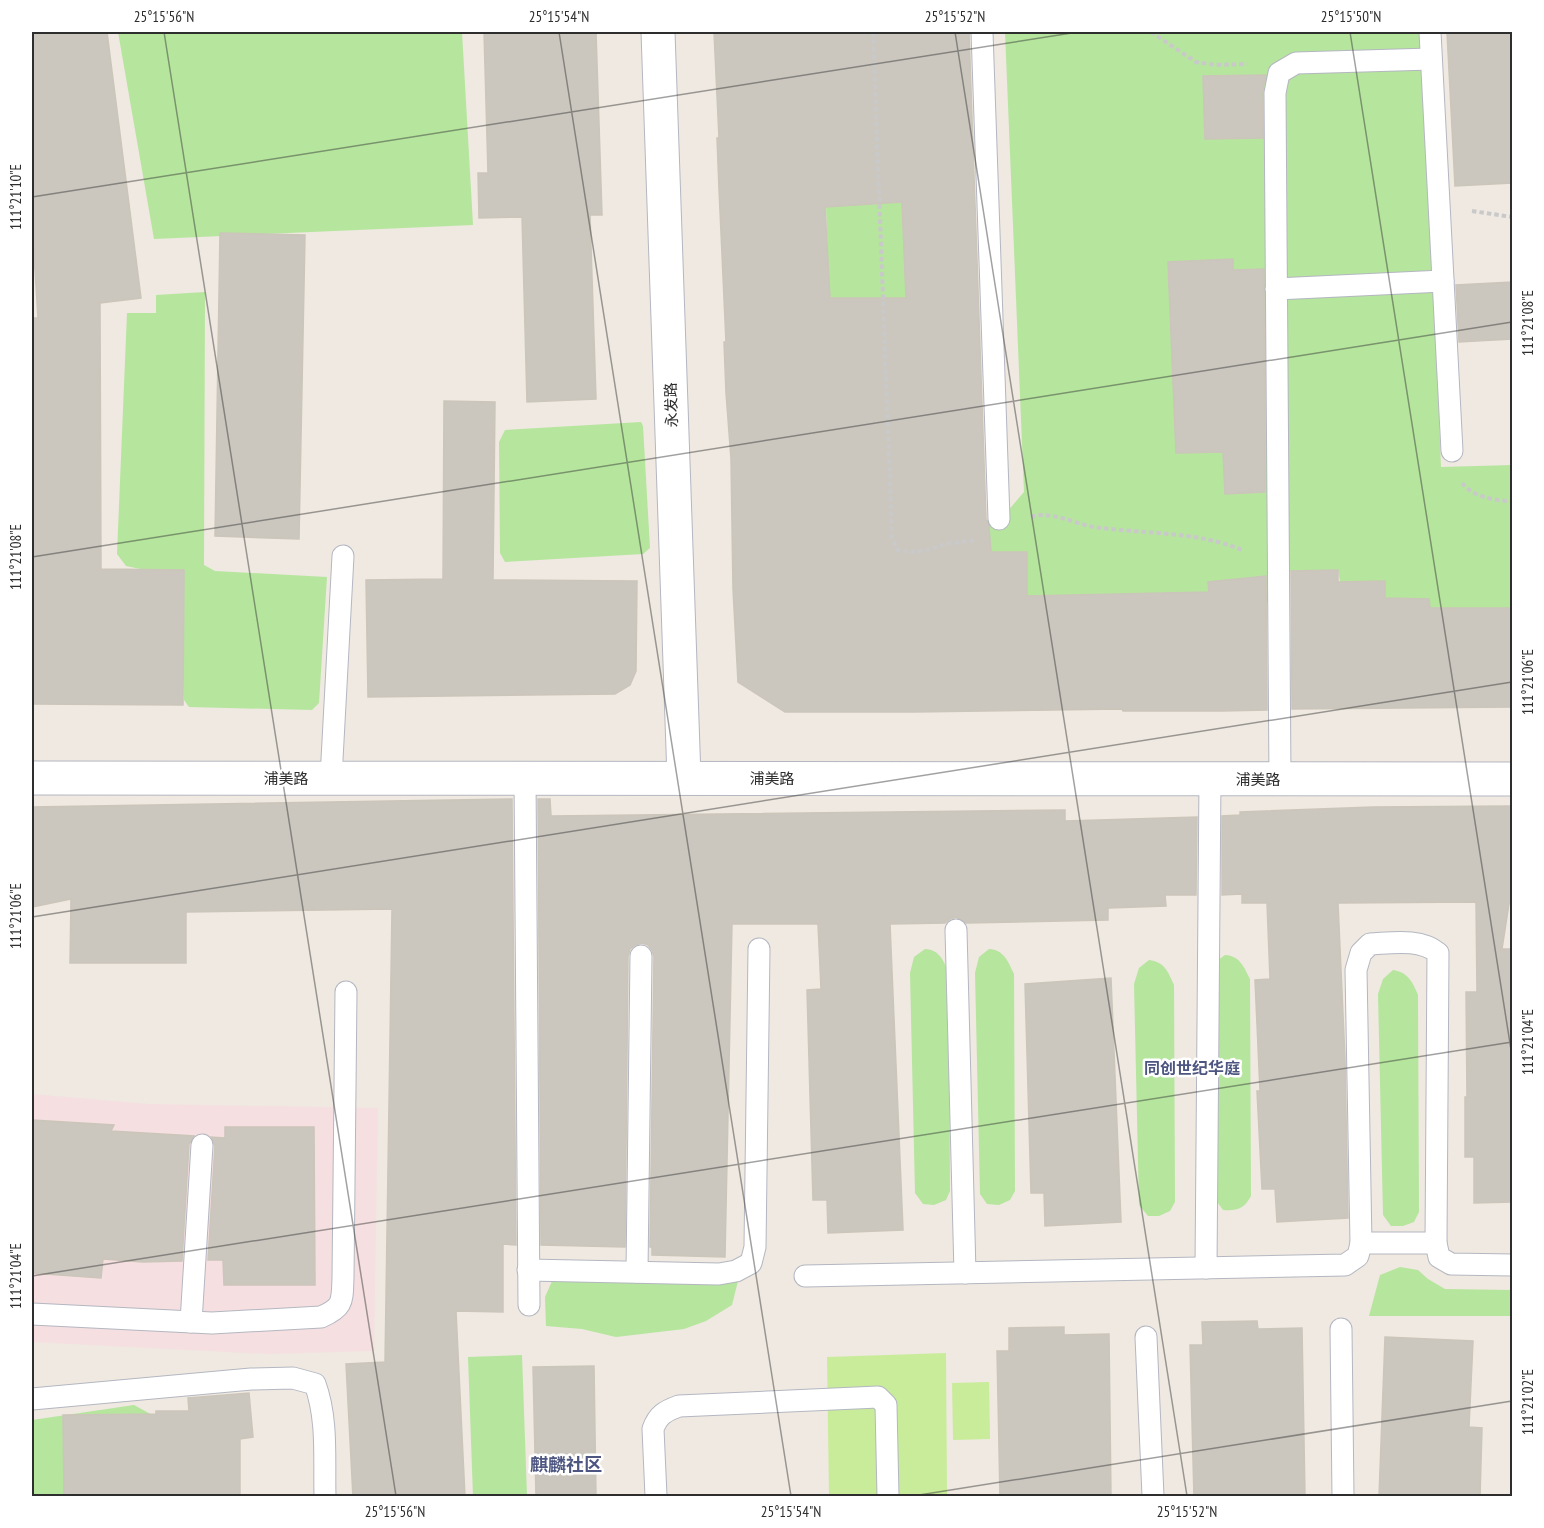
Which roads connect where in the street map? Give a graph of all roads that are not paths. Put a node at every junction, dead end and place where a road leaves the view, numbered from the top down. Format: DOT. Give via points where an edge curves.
graph roads {
  1 [pos="658,32"];
  2 [pos="982,32"];
  3 [pos="1430,32"];
  4 [pos="1431,59"];
  5 [pos="1443,281"];
  6 [pos="1276,289"];
  7 [pos="1452,451"];
  8 [pos="999,524"];
  9 [pos="343,556"];
  10 [pos="32,778"];
  11 [pos="331,778"];
  12 [pos="525,778"];
  13 [pos="684,778"];
  14 [pos="1210,778"];
  15 [pos="1280,779"];
  16 [pos="1512,779"];
  17 [pos="956,930"];
  18 [pos="759,949"];
  19 [pos="641,956"];
  20 [pos="346,992"];
  21 [pos="202,1145"];
  22 [pos="1361,1243"];
  23 [pos="1436,1243"];
  24 [pos="1512,1266"];
  25 [pos="1206,1269"];
  26 [pos="528,1270"];
  27 [pos="637,1272"];
  28 [pos="965,1273"];
  29 [pos="805,1276"];
  30 [pos="529,1305"];
  31 [pos="32,1314"];
  32 [pos="191,1322"];
  33 [pos="1341,1329"];
  34 [pos="1146,1338"];
  35 [pos="32,1399"];
  36 [pos="325,1497"];
  37 [pos="656,1497"];
  38 [pos="888,1497"];
  39 [pos="1153,1497"];
  40 [pos="1343,1497"];
  1 -- 13 [label="street, 永发路"];
  2 -- 8 [label="lane"];
  3 -- 4 [label="lane"];
  4 -- 5 [label="lane"];
  4 -- 6 [label="lane" via="1296,63 1279,73 1275,93"];
  5 -- 6 [label="lane"];
  5 -- 7 [label="lane"];
  6 -- 15 [label="lane"];
  9 -- 11 [label="lane"];
  10 -- 11 [label="street, 浦美路"];
  11 -- 12 [label="street, 浦美路"];
  12 -- 13 [label="street, 浦美路"];
  12 -- 26 [label="lane"];
  13 -- 14 [label="street, 浦美路"];
  14 -- 15 [label="street, 浦美路"];
  14 -- 25 [label="lane"];
  15 -- 16 [label="street, 浦美路"];
  17 -- 28 [label="lane"];
  18 -- 27 [label="lane" via="751,1263 719,1274"];
  19 -- 27 [label="lane"];
  20 -- 32 [label="lane" via="342,1299 334,1311 321,1317"];
  21 -- 32 [label="lane"];
  22 -- 23 [label="lane"];
  22 -- 23 [label="lane" via="1356,970 1361,952 1370,944 1404,942 1430,946 1438,953"];
  22 -- 25 [label="lane" via="1358,1256 1345,1265"];
  23 -- 24 [label="lane" via="1439,1257 1451,1264"];
  25 -- 28 [label="lane"];
  26 -- 27 [label="lane"];
  26 -- 30 [label="lane"];
  28 -- 29 [label="lane"];
  31 -- 32 [label="lane"];
  33 -- 40 [label="lane"];
  34 -- 39 [label="lane"];
  35 -- 36 [label="lane" via="251,1380 293,1378 315,1384 323,1418"];
  37 -- 38 [label="lane" via="653,1429 664,1411 679,1406 878,1397 886,1405"];
}
